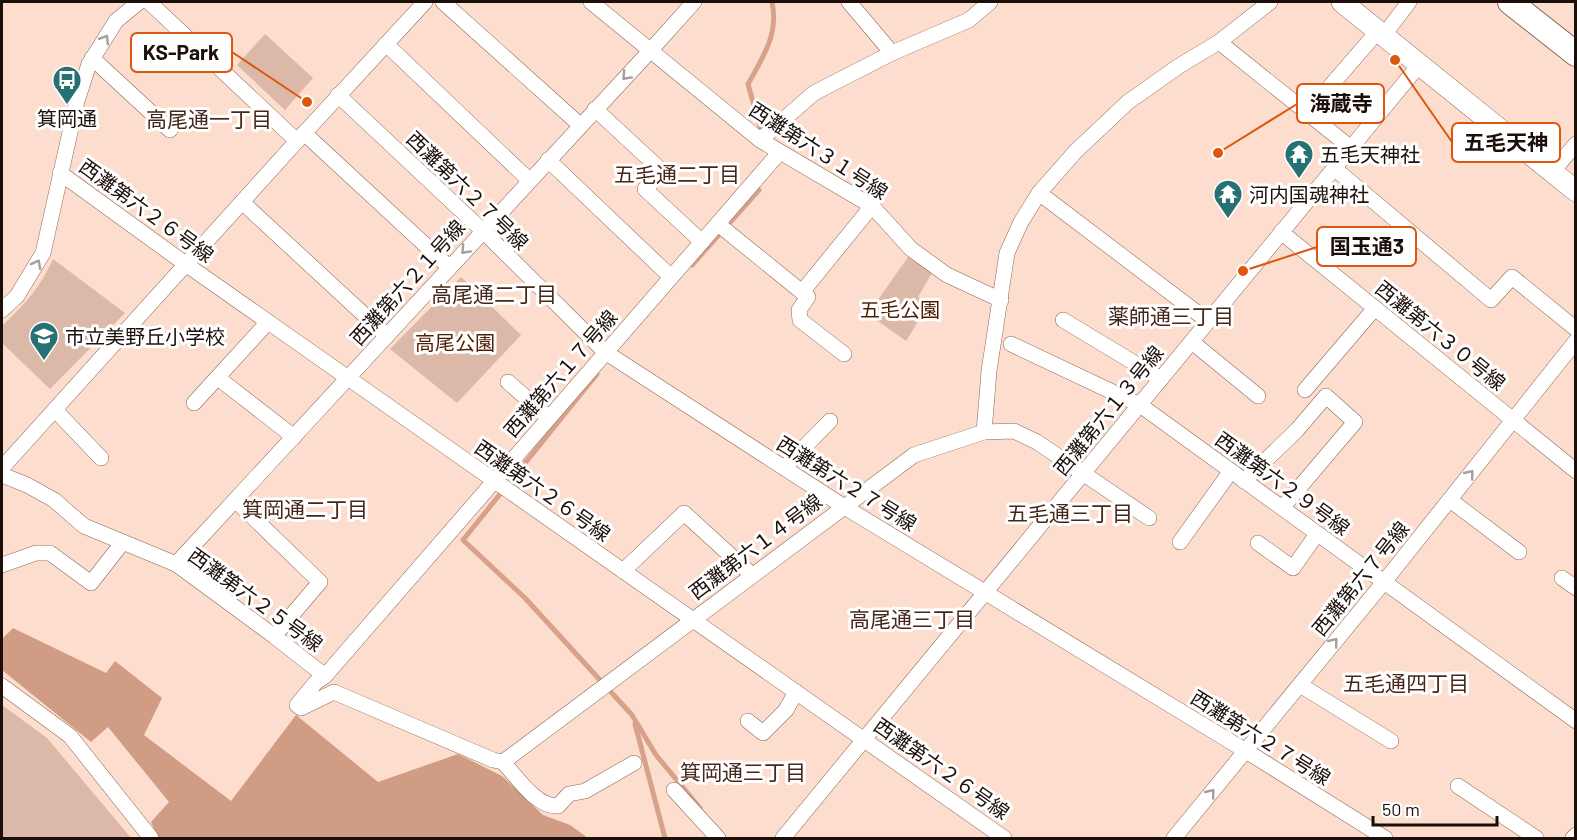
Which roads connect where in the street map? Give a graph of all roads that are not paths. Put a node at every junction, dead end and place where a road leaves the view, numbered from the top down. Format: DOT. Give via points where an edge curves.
graph roads {
  1 [pos="139,2"];
  2 [pos="149,2"];
  3 [pos="426,2"];
  4 [pos="442,2"];
  5 [pos="591,2"];
  6 [pos="694,2"];
  7 [pos="849,2"];
  8 [pos="990,2"];
  9 [pos="1270,2"];
  10 [pos="1342,2"];
  11 [pos="1409,2"];
  12 [pos="1510,2"];
  13 [pos="1381,33"];
  14 [pos="1219,42"];
  15 [pos="386,44"];
  16 [pos="651,51"];
  17 [pos="892,53"];
  18 [pos="1575,54"];
  19 [pos="92,58"];
  20 [pos="1420,64"];
  21 [pos="338,95"];
  22 [pos="595,109"];
  23 [pos="1308,112"];
  24 [pos="580,125"];
  25 [pos="170,130"];
  26 [pos="300,137"];
  27 [pos="760,140"];
  28 [pos="1575,144"];
  29 [pos="1351,148"];
  30 [pos="779,153"];
  31 [pos="548,159"];
  32 [pos="1334,168"];
  33 [pos="1552,171"];
  34 [pos="60,173"];
  35 [pos="529,180"];
  36 [pos="1575,191"];
  37 [pos="1039,193"];
  38 [pos="242,202"];
  39 [pos="872,206"];
  40 [pos="718,224"];
  41 [pos="483,231"];
  42 [pos="1281,232"];
  43 [pos="702,242"];
  44 [pos="187,265"];
  45 [pos="449,267"];
  46 [pos="671,277"];
  47 [pos="802,292"];
  48 [pos="1001,300"];
  49 [pos="1375,308"];
  50 [pos="2,310"];
  51 [pos="1063,320"];
  52 [pos="1208,321"];
  53 [pos="268,322"];
  54 [pos="1575,329"];
  55 [pos="387,336"];
  56 [pos="1575,341"];
  57 [pos="1192,342"];
  58 [pos="1011,344"];
  59 [pos="605,352"];
  60 [pos="844,354"];
  61 [pos="218,378"];
  62 [pos="348,378"];
  63 [pos="1161,379"];
  64 [pos="508,382"];
  65 [pos="1305,390"];
  66 [pos="1258,396"];
  67 [pos="194,403"];
  68 [pos="1140,405"];
  69 [pos="55,410"];
  70 [pos="549,418"];
  71 [pos="830,421"];
  72 [pos="1513,421"];
  73 [pos="984,432"];
  74 [pos="294,437"];
  75 [pos="101,458"];
  76 [pos="2,468"];
  77 [pos="784,468"];
  78 [pos="1231,471"];
  79 [pos="1575,471"];
  80 [pos="1084,473"];
  81 [pos="2,475"];
  82 [pos="494,480"];
  83 [pos="1244,481"];
  84 [pos="235,500"];
  85 [pos="1450,500"];
  86 [pos="843,506"];
  87 [pos="1282,508"];
  88 [pos="1149,518"];
  89 [pos="1317,534"];
  90 [pos="123,542"];
  91 [pos="1180,542"];
  92 [pos="1258,543"];
  93 [pos="1519,552"];
  94 [pos="176,564"];
  95 [pos="2,565"];
  96 [pos="623,572"];
  97 [pos="752,575"];
  98 [pos="1562,578"];
  99 [pos="1384,582"];
  100 [pos="1575,588"];
  101 [pos="985,593"];
  102 [pos="692,620"];
  103 [pos="274,636"];
  104 [pos="325,676"];
  105 [pos="1300,685"];
  106 [pos="2,686"];
  107 [pos="796,692"];
  108 [pos="748,721"];
  109 [pos="1575,721"];
  110 [pos="863,739"];
  111 [pos="1391,741"];
  112 [pos="1246,751"];
  113 [pos="503,762"];
  114 [pos="634,763"];
  115 [pos="1458,786"];
  116 [pos="674,789"];
  117 [pos="1365,833"];
  118 [pos="1575,835"];
  119 [pos="151,838"];
  120 [pos="718,838"];
  121 [pos="783,838"];
  122 [pos="1004,838"];
  123 [pos="1174,838"];
  124 [pos="1385,838"];
  125 [pos="1536,838"];
  126 [pos="1573,838"];
  19 -- 1 [label="street, one-way" via="116,21"];
  2 -- 26 [label="street"];
  3 -- 15 [label="street"];
  4 -- 24 [label="street"];
  5 -- 16 [label="street, 西灘第六３１号線"];
  6 -- 16 [label="street, 西灘第六２１号線"];
  7 -- 17 [label="street"];
  8 -- 17 [label="street" via="969,20"];
  9 -- 14 [label="street"];
  10 -- 13 [label="street"];
  11 -- 13 [label="street"];
  12 -- 18 [label="main road"];
  13 -- 20 [label="street"];
  13 -- 23 [label="street"];
  14 -- 23 [label="street"];
  14 -- 37 [label="street" via="1128,102"];
  15 -- 21 [label="street"];
  15 -- 35 [label="street"];
  16 -- 22 [label="street, 西灘第六２１号線, one-way"];
  16 -- 27 [label="street, 西灘第六３１号線"];
  17 -- 27 [label="street" via="814,93"];
  19 -- 25 [label="street"];
  19 -- 34 [label="street"];
  20 -- 29 [label="street, 西灘第六１３号線"];
  20 -- 33 [label="street"];
  21 -- 26 [label="street"];
  21 -- 41 [label="street, 西灘第六２７号線"];
  22 -- 24 [label="street, 西灘第六２１号線"];
  22 -- 43 [label="street" via="662,171 645,189"];
  23 -- 29 [label="street"];
  24 -- 31 [label="street, 西灘第六２１号線"];
  26 -- 38 [label="street"];
  26 -- 45 [label="street"];
  27 -- 30 [label="street, 西灘第六３１号線"];
  28 -- 33 [label="street"];
  29 -- 32 [label="street, 西灘第六１３号線"];
  30 -- 39 [label="street, 西灘第六３１号線"];
  30 -- 40 [label="street, 西灘第六１７号線"];
  31 -- 35 [label="street, 西灘第六２１号線"];
  31 -- 46 [label="street"];
  32 -- 42 [label="street, 西灘第六１３号線"];
  32 -- 54 [label="street" via="1491,300 1512,277"];
  33 -- 36 [label="street"];
  34 -- 44 [label="street, 西灘第六２６号線"];
  50 -- 34 [label="street, one-way" via="16,296 43,253"];
  35 -- 41 [label="street, 西灘第六２１号線"];
  37 -- 48 [label="street" via="1007,253"];
  37 -- 52 [label="street"];
  38 -- 44 [label="street"];
  38 -- 55 [label="street"];
  39 -- 47 [label="street"];
  39 -- 48 [label="street, 西灘第六３１号線" via="911,249 946,275"];
  40 -- 43 [label="street, 西灘第六１７号線"];
  40 -- 47 [label="street"];
  41 -- 45 [label="street, 西灘第六２１号線, one-way"];
  41 -- 59 [label="street, 西灘第六２７号線"];
  42 -- 49 [label="street, 西灘第六３０号線"];
  42 -- 52 [label="street, 西灘第六１３号線"];
  43 -- 46 [label="street, 西灘第六１７号線"];
  44 -- 53 [label="street, 西灘第六２６号線"];
  44 -- 69 [label="street"];
  45 -- 55 [label="street, 西灘第六２１号線"];
  46 -- 59 [label="street, 西灘第六１７号線"];
  47 -- 60 [label="street" via="808,297 799,310 800,320"];
  48 -- 73 [label="street"];
  49 -- 65 [label="street"];
  49 -- 72 [label="street, 西灘第六３０号線"];
  51 -- 63 [label="street"];
  52 -- 57 [label="street, 西灘第六１３号線"];
  53 -- 61 [label="street"];
  53 -- 62 [label="street, 西灘第六２６号線"];
  55 -- 62 [label="street, 西灘第六２１号線"];
  56 -- 72 [label="street, 西灘第六７号線"];
  57 -- 63 [label="street, 西灘第六１３号線"];
  57 -- 66 [label="street"];
  58 -- 68 [label="street, 西灘第六２９号線"];
  59 -- 70 [label="street, 西灘第六１７号線"];
  59 -- 77 [label="street, 西灘第六２７号線"];
  61 -- 67 [label="street"];
  61 -- 74 [label="street"];
  62 -- 74 [label="street, 西灘第六２１号線"];
  62 -- 82 [label="street, 西灘第六２６号線"];
  63 -- 68 [label="street, 西灘第六１３号線"];
  64 -- 70 [label="street"];
  68 -- 78 [label="street, 西灘第六２９号線"];
  68 -- 80 [label="street, 西灘第六１３号線"];
  69 -- 75 [label="street"];
  69 -- 76 [label="street"];
  70 -- 82 [label="street, 西灘第六１７号線"];
  71 -- 77 [label="street"];
  72 -- 79 [label="street, 西灘第六３０号線"];
  85 -- 72 [label="street, 西灘第六７号線, one-way"];
  73 -- 80 [label="street, 西灘第六１４号線" via="1014,431"];
  73 -- 86 [label="street, 西灘第六１４号線" via="914,455"];
  74 -- 84 [label="street, 西灘第六２１号線"];
  77 -- 86 [label="street, 西灘第六２７号線"];
  78 -- 83 [label="street, 西灘第六２９号線"];
  78 -- 91 [label="street"];
  80 -- 88 [label="street, 西灘第六１４号線"];
  80 -- 101 [label="street, 西灘第六１３号線"];
  81 -- 90 [label="street, 西灘第六２５号線" via="54,500 84,526"];
  82 -- 96 [label="street, 西灘第六２６号線"];
  82 -- 104 [label="street, 西灘第六１７号線"];
  83 -- 87 [label="street, 西灘第六２９号線"];
  83 -- 87 [label="street" via="1326,396 1355,422"];
  84 -- 94 [label="street, 西灘第六２１号線"];
  84 -- 103 [label="street" via="320,582"];
  85 -- 93 [label="street"];
  85 -- 99 [label="street, 西灘第六７号線"];
  86 -- 97 [label="street, 西灘第六１４号線"];
  86 -- 101 [label="street, 西灘第六２７号線"];
  87 -- 89 [label="street, 西灘第六２９号線"];
  89 -- 92 [label="street" via="1293,568"];
  89 -- 99 [label="street, 西灘第六２９号線"];
  90 -- 94 [label="street, 西灘第六２５号線"];
  90 -- 95 [label="street" via="91,583 50,553 36,553"];
  94 -- 103 [label="street, 西灘第六２５号線"];
  96 -- 97 [label="street" via="684,513"];
  96 -- 102 [label="street, 西灘第六２６号線"];
  97 -- 102 [label="street, 西灘第六１４号線"];
  98 -- 100 [label="street"];
  105 -- 99 [label="street, 西灘第六７号線, one-way"];
  99 -- 109 [label="street, 西灘第六２９号線"];
  101 -- 110 [label="street, 西灘第六１３号線"];
  101 -- 112 [label="street, 西灘第六２７号線"];
  102 -- 107 [label="street, 西灘第六２６号線"];
  102 -- 113 [label="street, 西灘第六１４号線"];
  103 -- 104 [label="street, 西灘第六２５号線"];
  104 -- 113 [label="street, 西灘第六１７号線" via="297,705 301,708 334,692"];
  105 -- 111 [label="street"];
  105 -- 112 [label="street, 西灘第六７号線"];
  106 -- 119 [label="street" via="70,735"];
  107 -- 108 [label="street" via="786,710 763,733"];
  107 -- 110 [label="street, 西灘第六２６号線"];
  110 -- 121 [label="street, 西灘第六１３号線"];
  110 -- 122 [label="street, 西灘第六２６号線"];
  112 -- 117 [label="street, 西灘第六２７号線"];
  123 -- 112 [label="street, 西灘第六７号線, one-way"];
  113 -- 114 [label="street" via="537,798 550,806 558,806 569,794 585,791"];
  115 -- 125 [label="street"];
  116 -- 120 [label="street"];
  117 -- 124 [label="street, 西灘第六２７号線"];
  118 -- 126 [label="street"];
}
